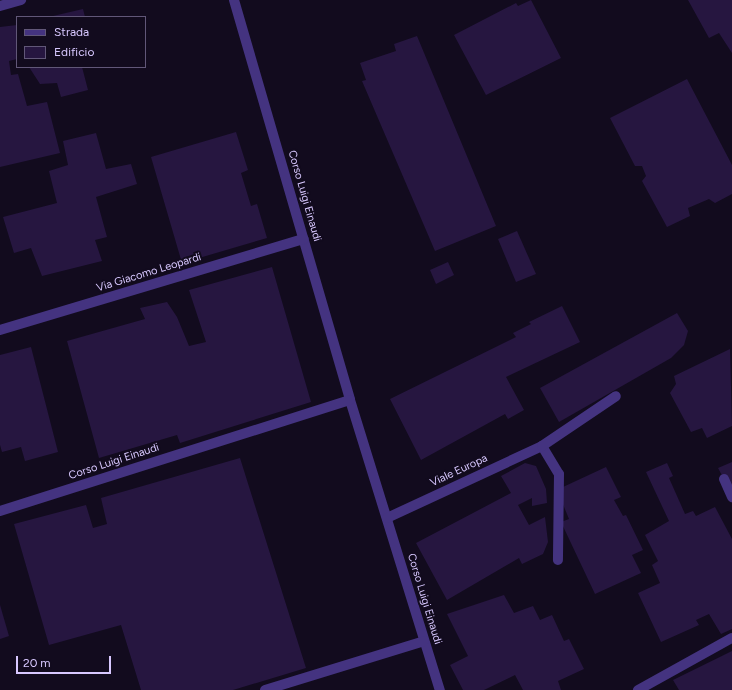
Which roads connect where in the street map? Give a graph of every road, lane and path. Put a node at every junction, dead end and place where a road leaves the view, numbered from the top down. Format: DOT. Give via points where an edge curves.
graph roads {
  1 [pos="21,0"];
  2 [pos="234,0"];
  3 [pos="0,6"];
  4 [pos="304,239"];
  5 [pos="0,330"];
  6 [pos="616,396"];
  7 [pos="350,400"];
  8 [pos="542,446"];
  9 [pos="724,479"];
  10 [pos="732,498"];
  11 [pos="0,511"];
  12 [pos="387,518"];
  13 [pos="558,560"];
  14 [pos="732,638"];
  15 [pos="424,641"];
  16 [pos="265,690"];
  17 [pos="440,690"];
  18 [pos="638,690"];
  1 -- 3 [label="street"];
  2 -- 4 [label="street, Corso Luigi Einaudi"];
  4 -- 5 [label="street, Via Giacomo Leopardi"];
  4 -- 7 [label="street, Corso Luigi Einaudi"];
  6 -- 8 [label="street, Viale Europa"];
  7 -- 11 [label="street, Corso Luigi Einaudi"];
  7 -- 12 [label="street, Corso Luigi Einaudi"];
  8 -- 12 [label="street, Viale Europa"];
  8 -- 13 [label="street" via="558,474"];
  9 -- 10 [label="street"];
  12 -- 15 [label="street, Corso Luigi Einaudi"];
  14 -- 18 [label="street"];
  15 -- 16 [label="street"];
  15 -- 17 [label="street, Corso Luigi Einaudi"];
}
